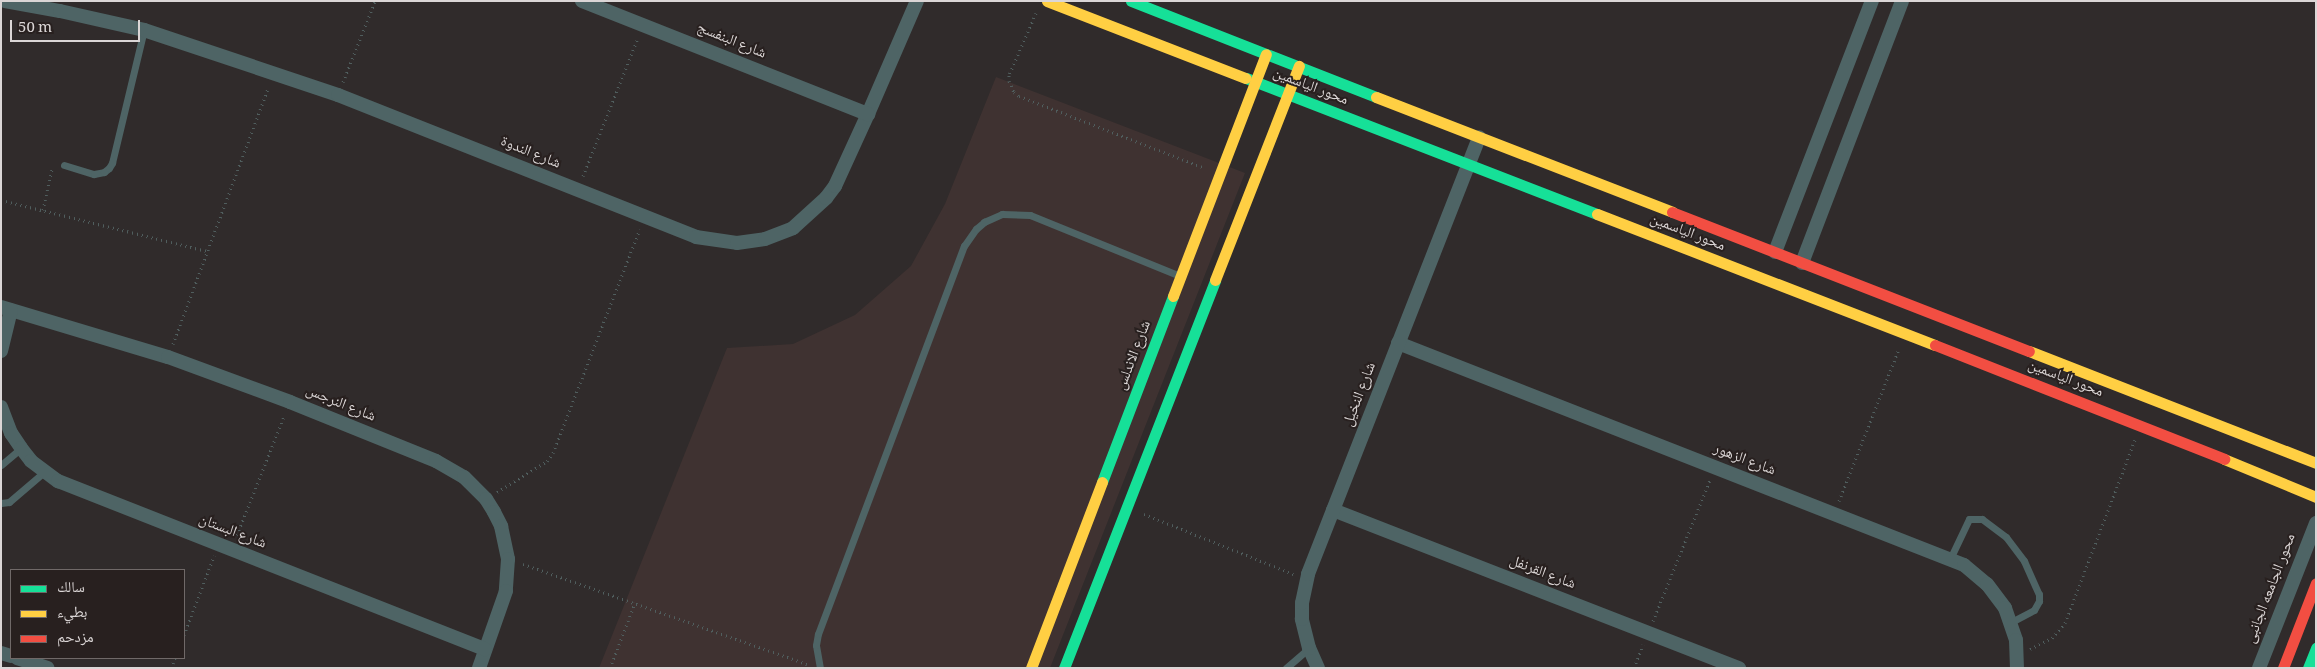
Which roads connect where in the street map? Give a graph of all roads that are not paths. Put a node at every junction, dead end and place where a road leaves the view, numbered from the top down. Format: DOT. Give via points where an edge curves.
graph roads {
  1 [pos="5,1"];
  2 [pos="582,1"];
  3 [pos="917,1"];
  4 [pos="1047,1"];
  5 [pos="1131,1"];
  6 [pos="1872,1"];
  7 [pos="1902,1"];
  8 [pos="144,30"];
  9 [pos="1266,54"];
  10 [pos="1299,66"];
  11 [pos="1255,83"];
  12 [pos="1287,95"];
  13 [pos="868,114"];
  14 [pos="1479,137"];
  15 [pos="64,166"];
  16 [pos="1468,166"];
  17 [pos="1775,252"];
  18 [pos="1802,263"];
  19 [pos="1181,276"];
  20 [pos="6,309"];
  21 [pos="1398,343"];
  22 [pos="1,351"];
  23 [pos="1,407"];
  24 [pos="20,448"];
  25 [pos="2316,463"];
  26 [pos="1,465"];
  27 [pos="44,472"];
  28 [pos="2316,497"];
  29 [pos="1,504"];
  30 [pos="1333,510"];
  31 [pos="2316,523"];
  32 [pos="1950,559"];
  33 [pos="2316,583"];
  34 [pos="2011,622"];
  35 [pos="1309,648"];
  36 [pos="2316,648"];
  37 [pos="485,649"];
  38 [pos="20,659"];
  39 [pos="47,668"];
  40 [pos="479,668"];
  41 [pos="820,668"];
  42 [pos="1031,668"];
  43 [pos="1064,668"];
  44 [pos="1286,668"];
  45 [pos="1318,668"];
  46 [pos="1738,668"];
  47 [pos="2017,668"];
  48 [pos="2259,668"];
  49 [pos="2282,668"];
  50 [pos="2308,668"];
  1 -- 8 [label="street, شارع الندوة"];
  2 -- 13 [label="street, شارع البنفسج"];
  3 -- 13 [label="street, شارع الندوة"];
  4 -- 11 [label="street, محور الياسمين"];
  5 -- 9 [label="street, محور الياسمين"];
  6 -- 17 [label="street"];
  7 -- 18 [label="street"];
  8 -- 13 [label="street, شارع الندوة" via="338,95 696,237 723,243 751,242 779,234 805,219 835,186"];
  8 -- 15 [label="lane" via="109,168 94,174"];
  9 -- 10 [label="street, محور الياسمين"];
  9 -- 11 [label="street, شارع الاندلس"];
  10 -- 12 [label="street"];
  10 -- 14 [label="street, محور الياسمين"];
  11 -- 12 [label="street, محور الياسمين"];
  11 -- 19 [label="street, شارع الاندلس"];
  12 -- 16 [label="street, محور الياسمين"];
  12 -- 43 [label="street"];
  14 -- 16 [label="street, شارع النخيل"];
  14 -- 17 [label="street, محور الياسمين"];
  16 -- 21 [label="street, شارع النخيل"];
  16 -- 28 [label="street, محور الياسمين" via="2141,426"];
  17 -- 18 [label="street, محور الياسمين"];
  18 -- 25 [label="street, محور الياسمين"];
  19 -- 41 [label="lane" via="1030,215 1002,214 976,229 964,246 818,634 816,645"];
  19 -- 42 [label="street, شارع الاندلس"];
  20 -- 22 [label="street"];
  20 -- 37 [label="street, شارع النرجس" via="168,357 290,402 450,468 464,477 486,499 501,526 508,558 506,591"];
  21 -- 30 [label="street, شارع النخيل"];
  21 -- 32 [label="street, شارع الزهور"];
  23 -- 24 [label="street, شارع البستان"];
  24 -- 26 [label="lane"];
  24 -- 27 [label="street, شارع البستان"];
  27 -- 29 [label="lane" via="8,502"];
  27 -- 37 [label="street, شارع البستان" via="74,489"];
  30 -- 35 [label="street, شارع النخيل" via="1307,579 1302,603"];
  30 -- 46 [label="street, شارع القرنفل"];
  31 -- 48 [label="street, محور الجامعه الجانبى"];
  32 -- 34 [label="street, شارع الزهور" via="1987,584"];
  32 -- 34 [label="lane" via="1969,519 1982,519 2006,537 2024,560 2039,594 2034,610"];
  33 -- 49 [label="street"];
  34 -- 47 [label="street, شارع الزهور"];
  35 -- 44 [label="lane"];
  35 -- 45 [label="street, شارع النخيل"];
  36 -- 50 [label="street"];
  37 -- 40 [label="street, شارع النرجس"];
  38 -- 39 [label="street"];
}
